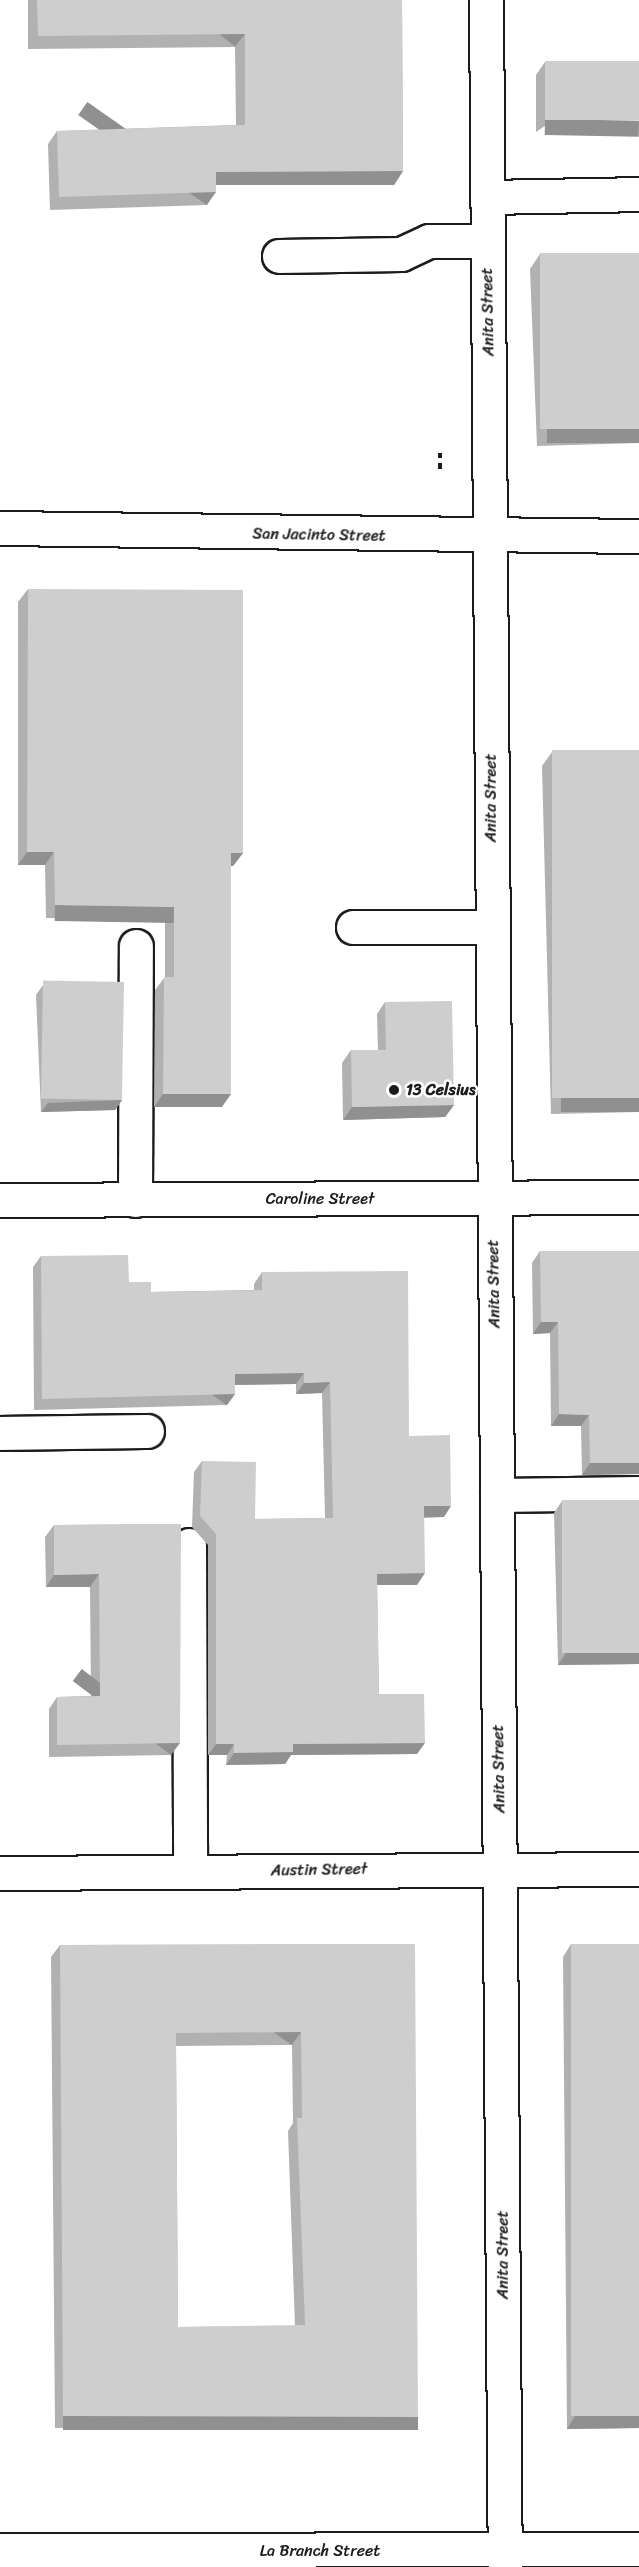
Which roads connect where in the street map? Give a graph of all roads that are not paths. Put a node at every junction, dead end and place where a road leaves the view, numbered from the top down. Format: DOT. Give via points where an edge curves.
graph roads {
  1 [pos="486,0"];
  2 [pos="639,194"];
  3 [pos="487,196"];
  4 [pos="487,242"];
  5 [pos="279,256"];
  6 [pos="0,528"];
  7 [pos="639,536"];
  8 [pos="490,538"];
  9 [pos="353,927"];
  10 [pos="492,927"];
  11 [pos="136,946"];
  12 [pos="639,1197"];
  13 [pos="493,1199"];
  14 [pos="0,1200"];
  15 [pos="135,1200"];
  16 [pos="147,1431"];
  17 [pos="0,1433"];
  18 [pos="639,1493"];
  19 [pos="497,1495"];
  20 [pos="189,1545"];
  21 [pos="500,1869"];
  22 [pos="639,1869"];
  23 [pos="190,1872"];
  24 [pos="0,1873"];
  25 [pos="639,2549"];
  26 [pos="0,2550"];
  27 [pos="505,2559"];
  1 -- 3 [label="street, Anita Street"];
  2 -- 3 [label="street"];
  3 -- 4 [label="street, Anita Street"];
  4 -- 5 [label="street" via="429,241 401,254"];
  4 -- 8 [label="street, Anita Street"];
  6 -- 8 [label="street, San Jacinto Street"];
  7 -- 8 [label="street, San Jacinto Street"];
  8 -- 10 [label="street, Anita Street"];
  9 -- 10 [label="street"];
  10 -- 13 [label="street, Anita Street"];
  11 -- 15 [label="street"];
  12 -- 13 [label="street, Caroline Street"];
  13 -- 15 [label="street, Caroline Street"];
  13 -- 19 [label="street, Anita Street"];
  14 -- 15 [label="street, Caroline Street"];
  16 -- 17 [label="street"];
  18 -- 19 [label="street"];
  19 -- 21 [label="street, Anita Street"];
  20 -- 23 [label="street"];
  21 -- 22 [label="street, Austin Street"];
  21 -- 23 [label="street, Austin Street"];
  21 -- 27 [label="street, Anita Street"];
  23 -- 24 [label="street, Austin Street"];
  25 -- 27 [label="street, La Branch Street"];
  26 -- 27 [label="street, La Branch Street"];
}
